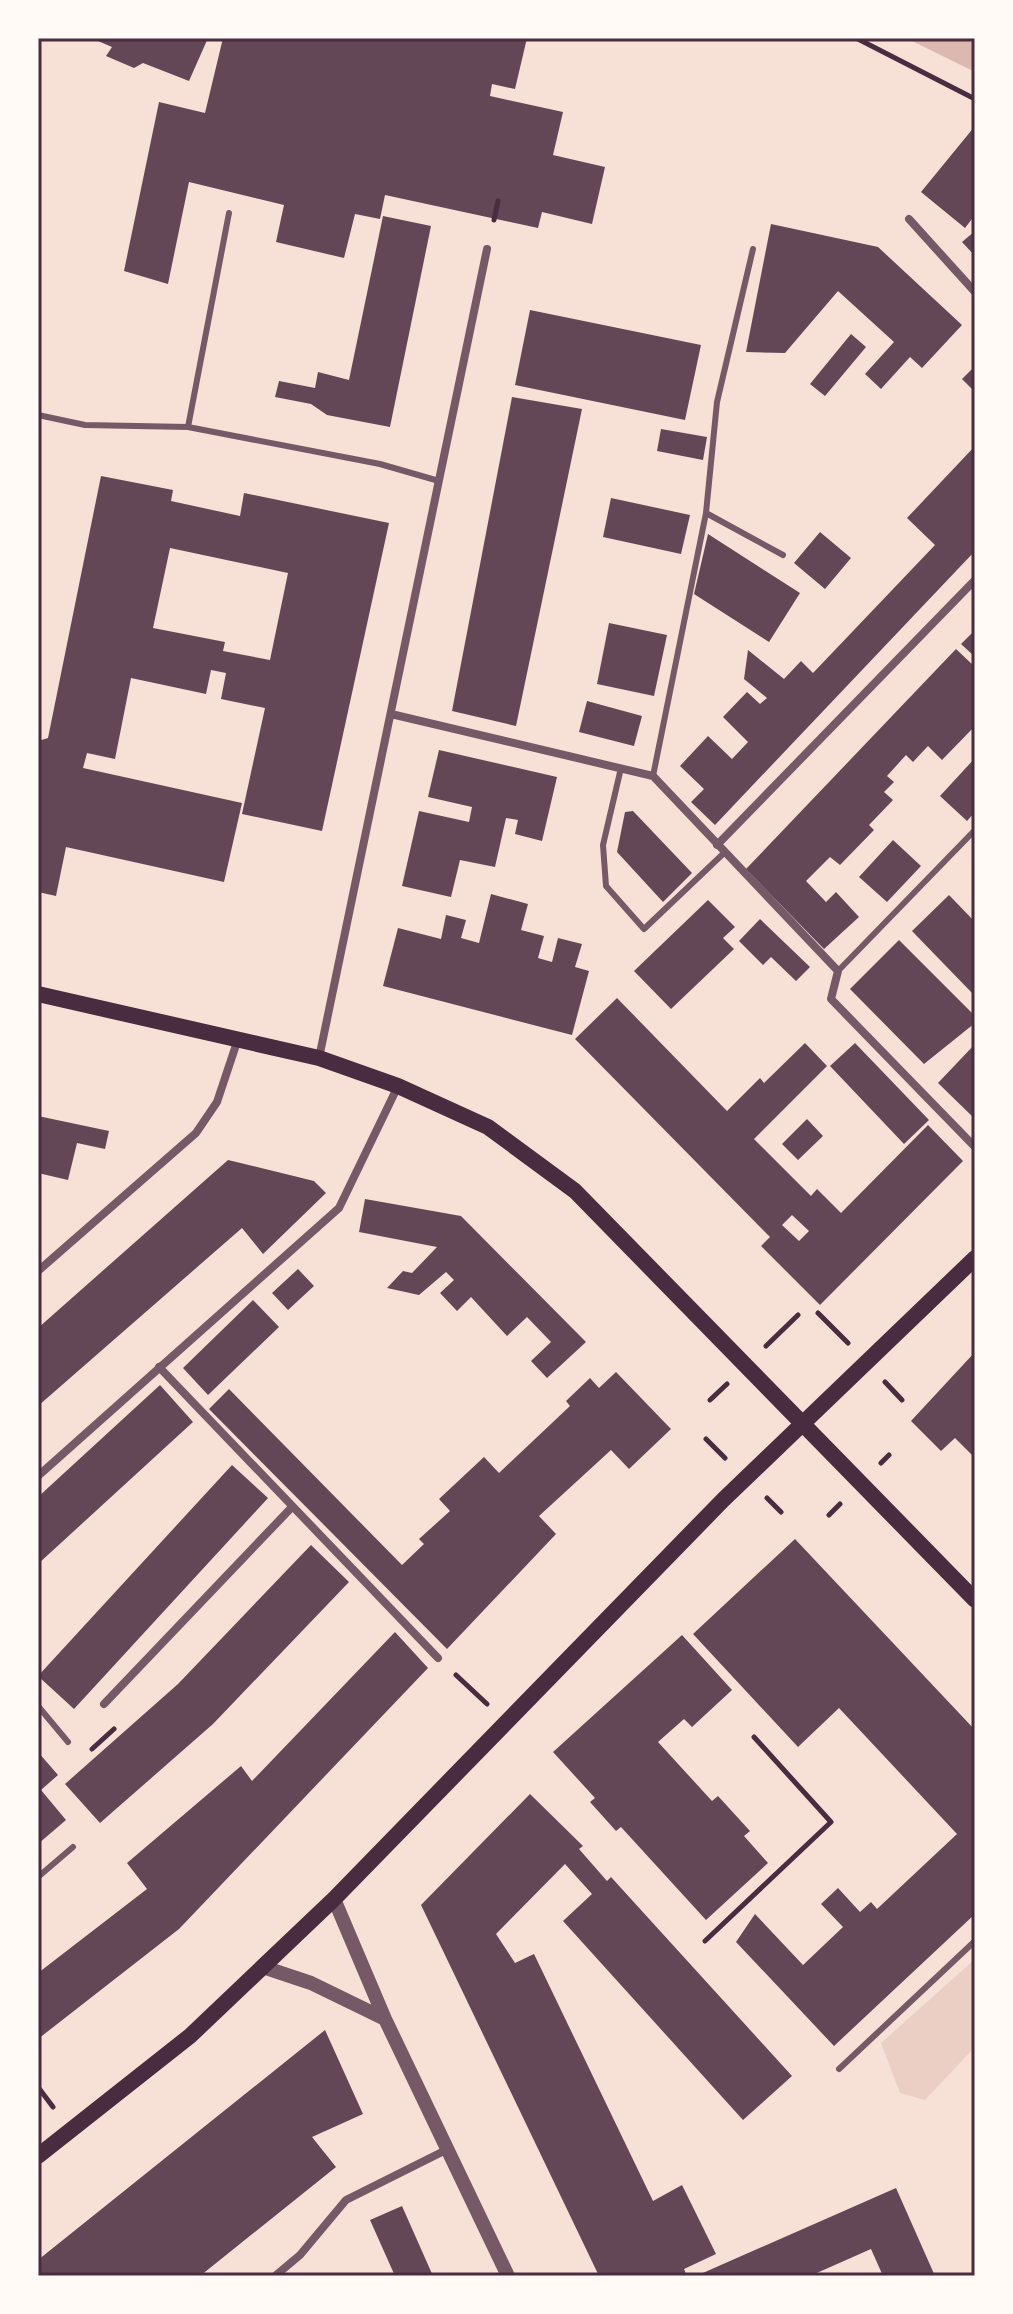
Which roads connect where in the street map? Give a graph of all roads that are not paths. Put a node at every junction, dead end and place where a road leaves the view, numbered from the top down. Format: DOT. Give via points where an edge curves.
graph roads {
  1 [pos="229,213"];
  2 [pos="909,219"];
  3 [pos="487,249"];
  4 [pos="753,249"];
  5 [pos="975,292"];
  6 [pos="38,415"];
  7 [pos="188,427"];
  8 [pos="439,481"];
  9 [pos="706,513"];
  10 [pos="783,555"];
  11 [pos="975,580"];
  12 [pos="391,714"];
  13 [pos="621,768"];
  14 [pos="653,776"];
  15 [pos="975,830"];
  16 [pos="717,845"];
  17 [pos="724,853"];
  18 [pos="838,971"];
  19 [pos="38,994"];
  20 [pos="237,1042"];
  21 [pos="319,1058"];
  22 [pos="398,1086"];
  23 [pos="975,1147"];
  24 [pos="975,1258"];
  25 [pos="38,1271"];
  26 [pos="159,1367"];
  27 [pos="803,1424"];
  28 [pos="38,1476"];
  29 [pos="292,1507"];
  30 [pos="975,1600"];
  31 [pos="438,1658"];
  32 [pos="104,1704"];
  33 [pos="38,1706"];
  34 [pos="68,1742"];
  35 [pos="73,1847"];
  36 [pos="38,1877"];
  37 [pos="334,1899"];
  38 [pos="975,1941"];
  39 [pos="263,1967"];
  40 [pos="385,2019"];
  41 [pos="839,2069"];
  42 [pos="449,2149"];
  43 [pos="38,2156"];
  44 [pos="275,2276"];
  45 [pos="508,2276"];
  1 -- 7 [label="lane"];
  2 -- 5 [label="street"];
  3 -- 8 [label="street"];
  4 -- 9 [label="lane" via="717,402"];
  6 -- 7 [label="lane" via="85,425"];
  7 -- 8 [label="lane" via="380,464"];
  8 -- 12 [label="street"];
  9 -- 10 [label="lane"];
  9 -- 14 [label="lane"];
  11 -- 16 [label="street"];
  12 -- 13 [label="street"];
  12 -- 21 [label="street"];
  13 -- 14 [label="street"];
  13 -- 17 [label="lane" via="603,845 606,886 644,929"];
  14 -- 16 [label="street"];
  15 -- 18 [label="lane"];
  16 -- 17 [label="street"];
  17 -- 18 [label="street"];
  18 -- 23 [label="street" via="831,999"];
  19 -- 20 [label="main road"];
  20 -- 21 [label="main road"];
  20 -- 25 [label="street" via="217,1102 196,1133"];
  21 -- 22 [label="main road"];
  22 -- 26 [label="street" via="339,1208"];
  22 -- 27 [label="main road" via="488,1127 575,1191"];
  24 -- 27 [label="main road"];
  26 -- 28 [label="street"];
  26 -- 29 [label="street"];
  27 -- 30 [label="main road"];
  27 -- 37 [label="main road"];
  29 -- 31 [label="street"];
  29 -- 32 [label="street"];
  33 -- 34 [label="lane"];
  35 -- 36 [label="lane"];
  37 -- 39 [label="main road"];
  37 -- 40 [label="street"];
  38 -- 41 [label="lane"];
  39 -- 40 [label="street" via="311,1983"];
  39 -- 43 [label="main road" via="190,2036"];
  40 -- 42 [label="street"];
  42 -- 44 [label="street" via="346,2200"];
  42 -- 45 [label="street"];
}
